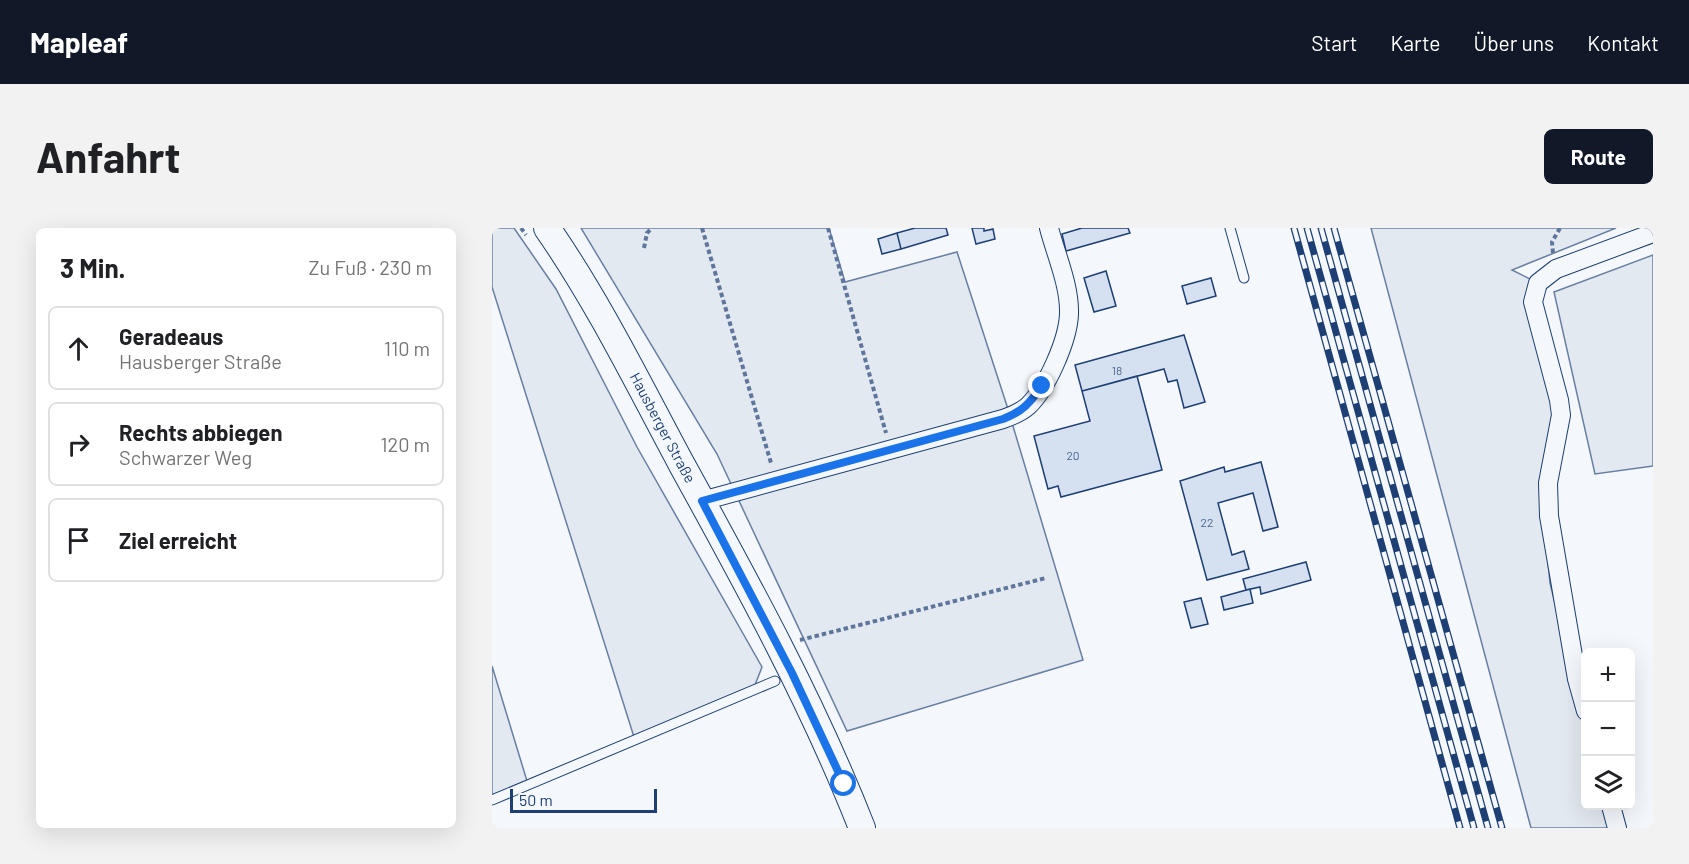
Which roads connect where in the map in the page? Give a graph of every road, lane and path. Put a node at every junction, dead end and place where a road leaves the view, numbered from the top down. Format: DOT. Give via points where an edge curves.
graph roads {
  1 [pos="547,228"];
  2 [pos="652,228"];
  3 [pos="702,228"];
  4 [pos="828,228"];
  5 [pos="1049,228"];
  6 [pos="1230,228"];
  7 [pos="1653,232"];
  8 [pos="644,248"];
  9 [pos="1244,278"];
  10 [pos="890,448"];
  11 [pos="776,480"];
  12 [pos="702,501"];
  13 [pos="1046,578"];
  14 [pos="778,646"];
  15 [pos="775,681"];
  16 [pos="1584,702"];
  17 [pos="492,800"];
  18 [pos="1612,810"];
  19 [pos="862,828"];
  20 [pos="1617,828"];
  1 -- 12 [label="main road, Hausberger Straße" via="579,274"];
  2 -- 8 [label="path" via="646,232"];
  3 -- 11 [label="path"];
  4 -- 10 [label="path"];
  5 -- 10 [label="street" via="1069,314 1059,353 1029,405 1003,419"];
  6 -- 9 [label="lane"];
  7 -- 16 [label="street" via="1577,260 1544,277 1534,290 1533,302 1561,415 1548,483 1549,516"];
  10 -- 11 [label="street"];
  11 -- 12 [label="street"];
  12 -- 14 [label="main road, Hausberger Straße"];
  13 -- 14 [label="path"];
  14 -- 19 [label="main road, Hausberger Straße"];
  15 -- 17 [label="lane"];
  18 -- 20 [label="street"];
}
